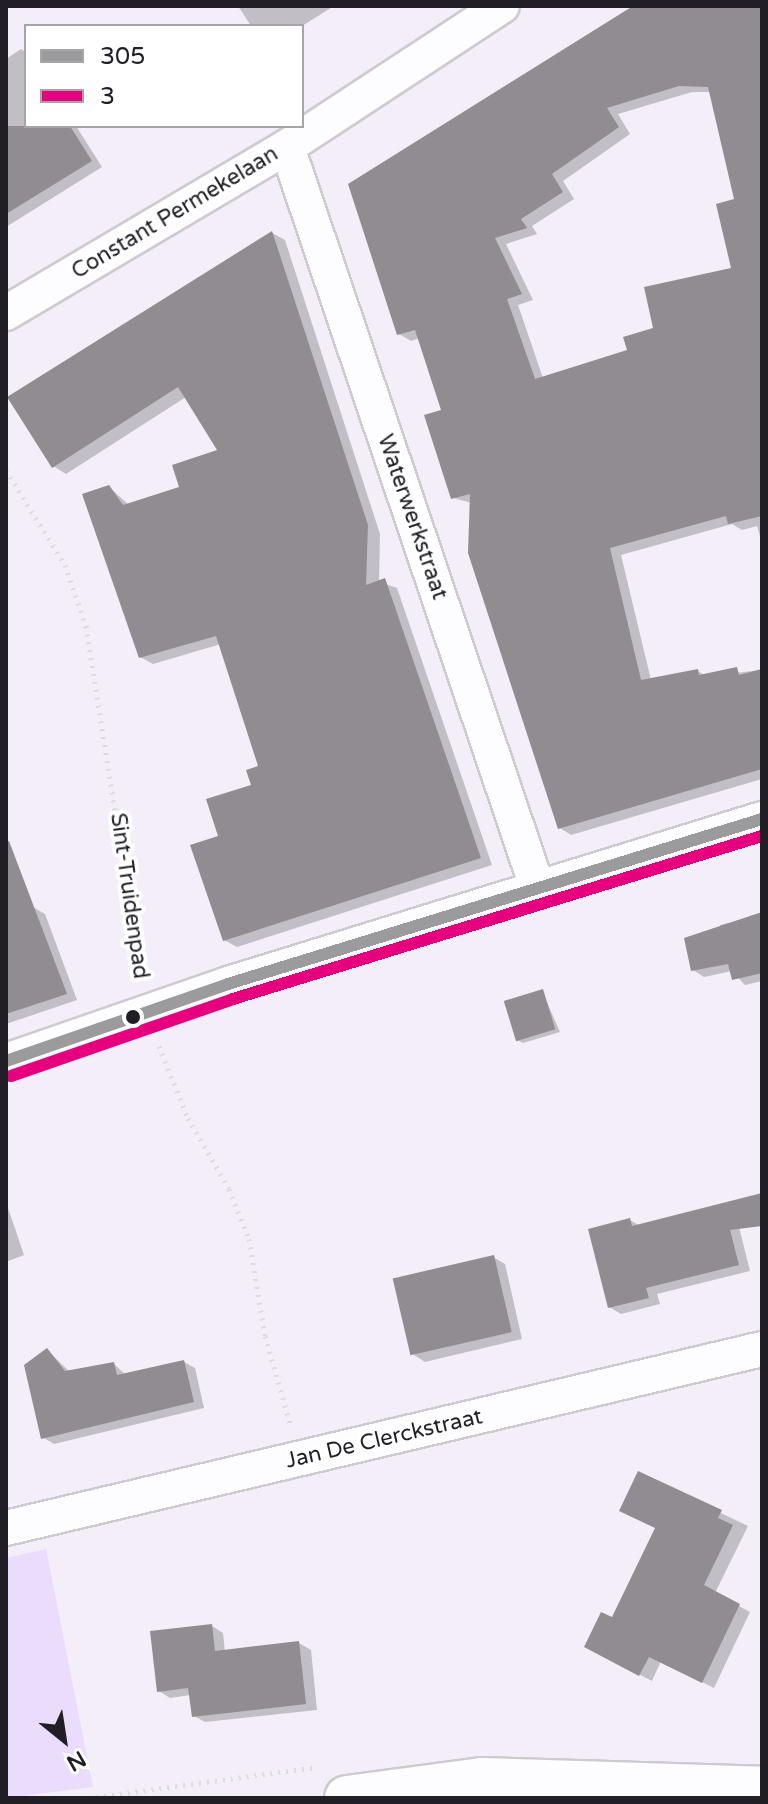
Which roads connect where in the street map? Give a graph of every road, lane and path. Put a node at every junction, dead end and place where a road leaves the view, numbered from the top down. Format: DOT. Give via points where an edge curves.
graph roads {
  1 [pos="502,6"];
  2 [pos="287,147"];
  3 [pos="6,313"];
  4 [pos="6,470"];
  5 [pos="762,819"];
  6 [pos="537,887"];
  7 [pos="146,1012"];
  8 [pos="6,1061"];
  9 [pos="762,1349"];
  10 [pos="301,1458"];
  11 [pos="6,1528"];
  12 [pos="762,1789"];
  13 [pos="347,1798"];
  1 -- 2 [label="street, Constant Permekelaan"];
  2 -- 3 [label="street, Constant Permekelaan"];
  2 -- 6 [label="street, Waterwerkstraat"];
  4 -- 7 [label="path, Sint-Truidenpad" via="65,565 86,626"];
  5 -- 6 [label="street"];
  6 -- 7 [label="street"];
  7 -- 8 [label="street"];
  7 -- 10 [label="path, Sint-Truidenpad" via="188,1118 229,1189 249,1239 265,1336"];
  9 -- 10 [label="street, Jan De Clerckstraat"];
  10 -- 11 [label="street, Jan De Clerckstraat"];
  12 -- 13 [label="main road" via="482,1780"];
}
